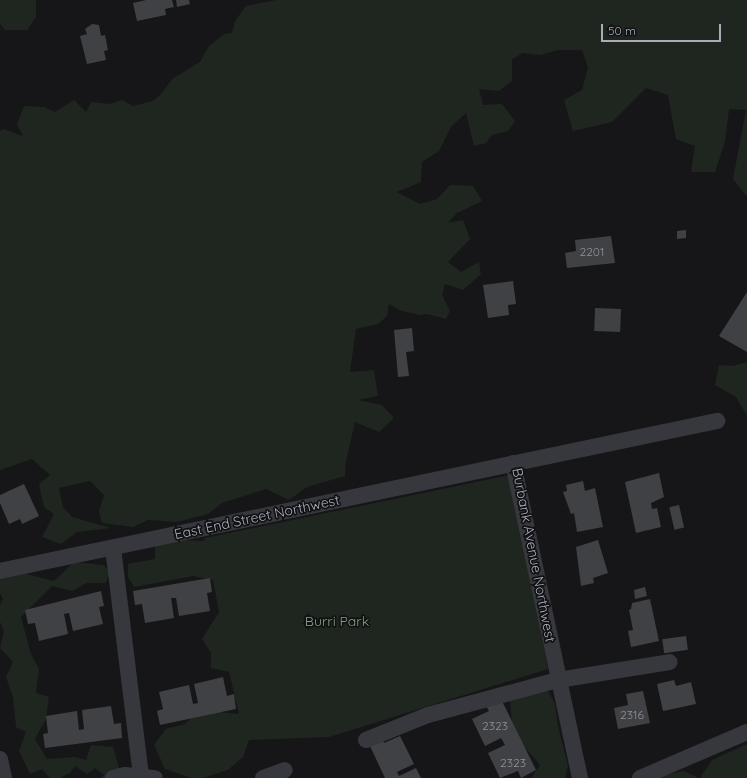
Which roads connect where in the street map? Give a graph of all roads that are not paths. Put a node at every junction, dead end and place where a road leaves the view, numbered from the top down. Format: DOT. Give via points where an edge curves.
graph roads {
  1 [pos="717,421"];
  2 [pos="514,463"];
  3 [pos="114,548"];
  4 [pos="0,570"];
  5 [pos="670,662"];
  6 [pos="558,680"];
  7 [pos="747,732"];
  8 [pos="366,740"];
  9 [pos="0,759"];
  10 [pos="285,770"];
  11 [pos="148,777"];
  12 [pos="4,778"];
  13 [pos="113,778"];
  14 [pos="263,778"];
  15 [pos="580,778"];
  16 [pos="640,778"];
  1 -- 2 [label="street, Burbank Avenue Northwest"];
  2 -- 3 [label="street, East End Street Northwest"];
  2 -- 6 [label="street, Burbank Avenue Northwest"];
  3 -- 4 [label="street, East End Street Northwest"];
  3 -- 11 [label="street"];
  5 -- 6 [label="street"];
  6 -- 8 [label="street" via="428,715"];
  6 -- 15 [label="street, Burbank Avenue Northwest"];
  7 -- 16 [label="street"];
  9 -- 12 [label="street"];
  10 -- 14 [label="street"];
  11 -- 13 [label="street" via="125,775"];
}
